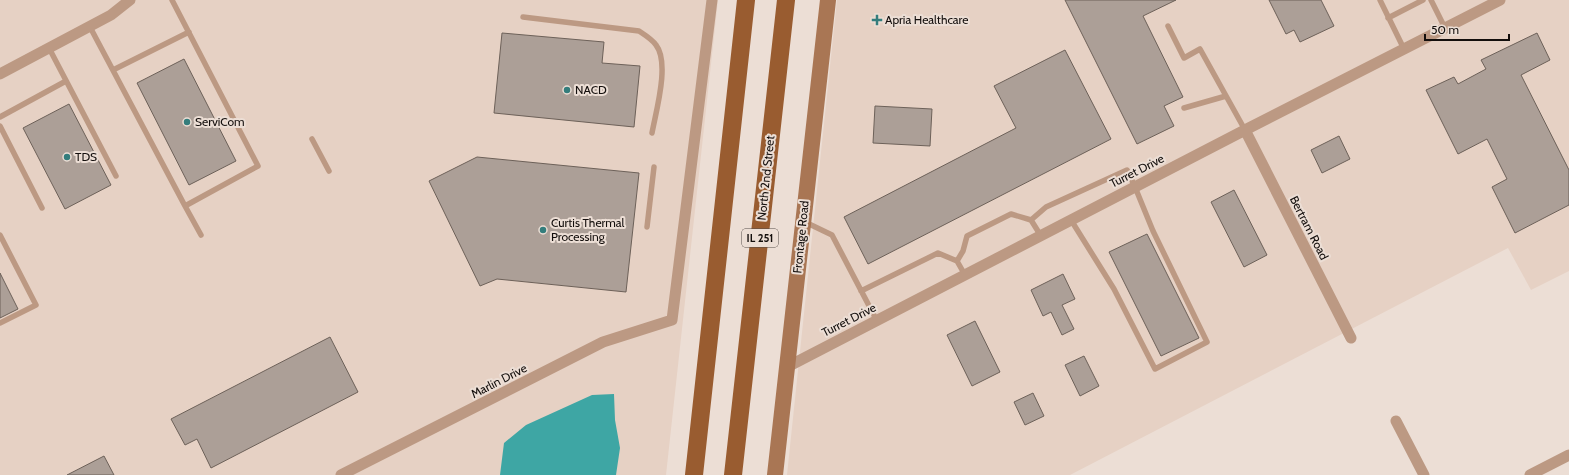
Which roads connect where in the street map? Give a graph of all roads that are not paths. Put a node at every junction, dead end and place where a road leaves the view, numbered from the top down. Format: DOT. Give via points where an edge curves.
graph roads {
  1 [pos="130,0"];
  2 [pos="172,0"];
  3 [pos="712,0"];
  4 [pos="746,0"];
  5 [pos="786,0"];
  6 [pos="828,0"];
  7 [pos="1380,0"];
  8 [pos="1423,0"];
  9 [pos="1431,0"];
  10 [pos="1500,0"];
  11 [pos="523,17"];
  12 [pos="1388,18"];
  13 [pos="1168,26"];
  14 [pos="90,27"];
  15 [pos="1445,28"];
  16 [pos="189,32"];
  17 [pos="49,48"];
  18 [pos="1404,49"];
  19 [pos="113,70"];
  20 [pos="0,74"];
  21 [pos="66,81"];
  22 [pos="1226,96"];
  23 [pos="1184,108"];
  24 [pos="0,117"];
  25 [pos="0,126"];
  26 [pos="1245,130"];
  27 [pos="652,132"];
  28 [pos="312,138"];
  29 [pos="654,167"];
  30 [pos="329,171"];
  31 [pos="116,176"];
  32 [pos="1135,186"];
  33 [pos="185,206"];
  34 [pos="42,208"];
  35 [pos="1031,220"];
  36 [pos="1071,220"];
  37 [pos="803,221"];
  38 [pos="647,227"];
  39 [pos="201,235"];
  40 [pos="0,236"];
  41 [pos="1041,236"];
  42 [pos="957,261"];
  43 [pos="965,275"];
  44 [pos="861,291"];
  45 [pos="877,321"];
  46 [pos="0,323"];
  47 [pos="1351,338"];
  48 [pos="787,367"];
  49 [pos="1396,421"];
  50 [pos="1569,455"];
  51 [pos="341,475"];
  52 [pos="694,475"];
  53 [pos="733,475"];
  54 [pos="775,475"];
  55 [pos="1424,475"];
  56 [pos="1530,475"];
  1 -- 14 [label="street"];
  2 -- 16 [label="lane"];
  3 -- 51 [label="street, Marlin Drive" via="672,320 603,342"];
  4 -- 52 [label="main road"];
  5 -- 53 [label="main road, North 2nd Street / IL 251"];
  6 -- 37 [label="street, Frontage Road"];
  7 -- 12 [label="lane"];
  8 -- 12 [label="lane"];
  9 -- 15 [label="lane"];
  10 -- 15 [label="street, Turret Drive"];
  11 -- 27 [label="lane" via="639,31 648,37 656,45 663,72"];
  12 -- 18 [label="lane"];
  13 -- 22 [label="lane" via="1184,58 1200,49"];
  14 -- 17 [label="street"];
  14 -- 19 [label="lane"];
  15 -- 18 [label="street, Turret Drive"];
  16 -- 19 [label="lane"];
  16 -- 33 [label="lane" via="258,166"];
  17 -- 20 [label="street"];
  17 -- 21 [label="lane"];
  18 -- 26 [label="street, Turret Drive"];
  19 -- 33 [label="lane"];
  21 -- 24 [label="lane"];
  21 -- 31 [label="lane"];
  22 -- 23 [label="lane"];
  22 -- 26 [label="lane"];
  25 -- 34 [label="lane"];
  26 -- 32 [label="street, Turret Drive"];
  26 -- 47 [label="street, Bertram Road"];
  28 -- 30 [label="lane"];
  29 -- 38 [label="lane"];
  32 -- 35 [label="lane" via="1127,170 1046,207"];
  32 -- 36 [label="street, Turret Drive"];
  32 -- 36 [label="lane" via="1207,342 1155,368 1114,289"];
  33 -- 39 [label="lane"];
  35 -- 41 [label="lane"];
  35 -- 42 [label="lane" via="1011,214 967,236"];
  36 -- 41 [label="street, Turret Drive"];
  37 -- 44 [label="lane" via="832,235"];
  37 -- 48 [label="street, Frontage Road"];
  40 -- 46 [label="lane" via="36,305"];
  41 -- 43 [label="street, Turret Drive"];
  42 -- 43 [label="lane"];
  42 -- 44 [label="lane" via="938,253"];
  43 -- 45 [label="street, Turret Drive"];
  44 -- 45 [label="lane"];
  45 -- 48 [label="street, Turret Drive"];
  48 -- 54 [label="street, Frontage Road"];
  49 -- 55 [label="street"];
  50 -- 56 [label="street"];
}
